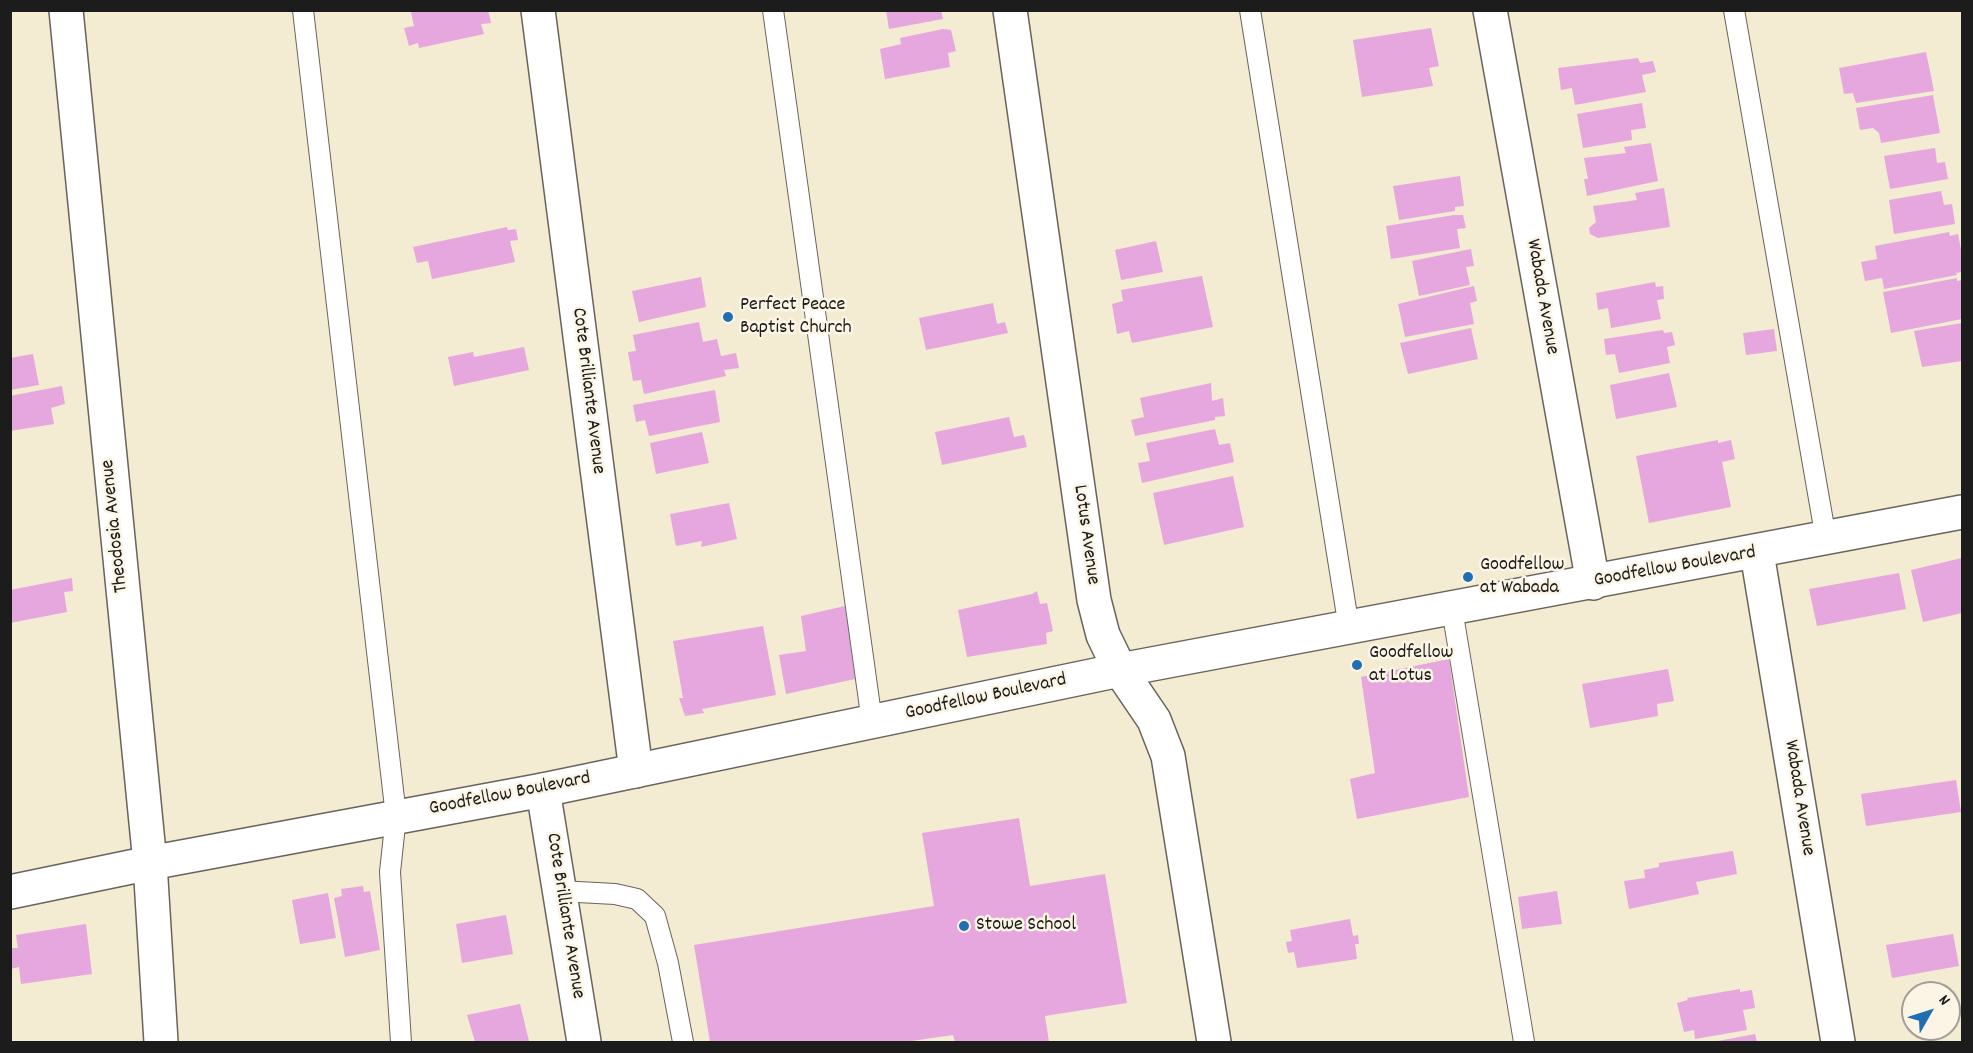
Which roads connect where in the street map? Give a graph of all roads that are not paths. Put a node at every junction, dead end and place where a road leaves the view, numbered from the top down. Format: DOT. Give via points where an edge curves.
graph roads {
  1 [pos="66,10"];
  2 [pos="303,10"];
  3 [pos="538,10"];
  4 [pos="773,10"];
  5 [pos="1010,10"];
  6 [pos="1250,10"];
  7 [pos="1490,10"];
  8 [pos="1734,10"];
  9 [pos="1962,512"];
  10 [pos="1826,539"];
  11 [pos="1757,553"];
  12 [pos="1593,583"];
  13 [pos="1452,609"];
  14 [pos="1349,628"];
  15 [pos="1120,670"];
  16 [pos="872,722"];
  17 [pos="636,771"];
  18 [pos="543,790"];
  19 [pos="396,816"];
  20 [pos="150,863"];
  21 [pos="560,891"];
  22 [pos="10,892"];
  23 [pos="161,1042"];
  24 [pos="400,1042"];
  25 [pos="584,1042"];
  26 [pos="683,1042"];
  27 [pos="1214,1042"];
  28 [pos="1524,1042"];
  29 [pos="1838,1042"];
  1 -- 20 [label="street, Theodosia Avenue"];
  2 -- 19 [label="lane"];
  3 -- 17 [label="street, Cote Brilliante Avenue"];
  4 -- 16 [label="lane"];
  5 -- 15 [label="street, Lotus Avenue" via="1094,600 1103,635"];
  6 -- 14 [label="lane"];
  7 -- 12 [label="street, Wabada Avenue"];
  8 -- 10 [label="lane"];
  9 -- 10 [label="street, Goodfellow Boulevard"];
  10 -- 11 [label="street, Goodfellow Boulevard"];
  11 -- 12 [label="street, Goodfellow Boulevard"];
  11 -- 29 [label="street, Wabada Avenue"];
  12 -- 13 [label="street, Goodfellow Boulevard"];
  13 -- 14 [label="street, Goodfellow Boulevard"];
  13 -- 28 [label="lane"];
  14 -- 15 [label="street, Goodfellow Boulevard"];
  15 -- 16 [label="street, Goodfellow Boulevard"];
  15 -- 27 [label="street, Lotus Avenue" via="1154,720 1168,756"];
  16 -- 17 [label="street, Goodfellow Boulevard"];
  17 -- 18 [label="street, Goodfellow Boulevard"];
  18 -- 19 [label="street, Goodfellow Boulevard"];
  18 -- 21 [label="street, Cote Brilliante Avenue"];
  19 -- 20 [label="street, Goodfellow Boulevard"];
  19 -- 24 [label="lane" via="390,872"];
  20 -- 22 [label="street, Goodfellow Boulevard"];
  20 -- 23 [label="street, Theodosia Avenue"];
  21 -- 25 [label="street, Cote Brilliante Avenue"];
  21 -- 26 [label="lane" via="615,894 637,900 655,916"];
}
